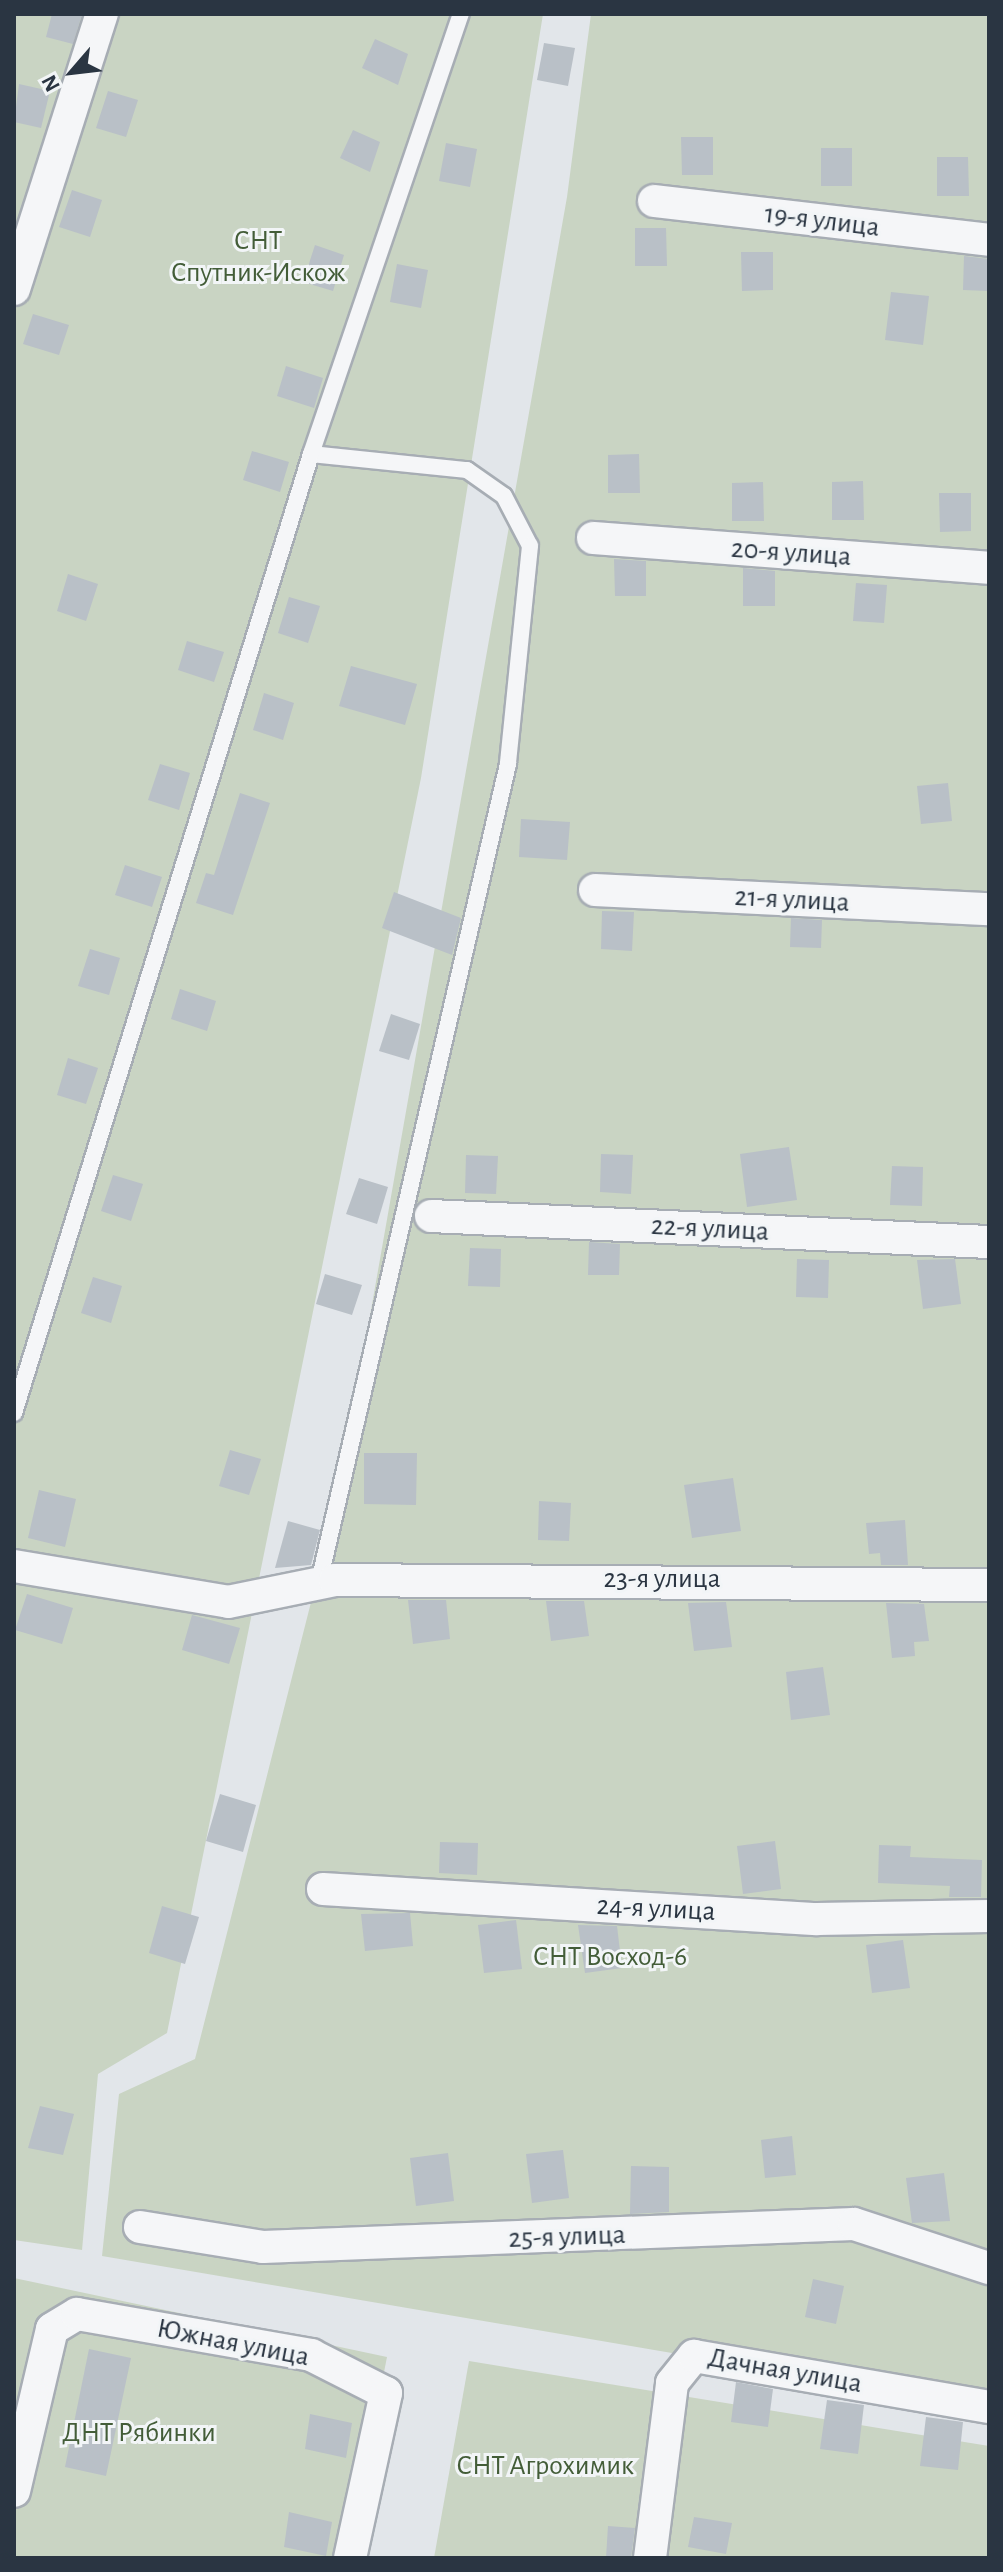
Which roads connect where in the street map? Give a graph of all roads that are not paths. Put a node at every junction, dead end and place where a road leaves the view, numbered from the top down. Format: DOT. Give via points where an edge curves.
graph roads {
  1 [pos="102,14"];
  2 [pos="461,14"];
  3 [pos="654,201"];
  4 [pos="989,240"];
  5 [pos="14,289"];
  6 [pos="311,454"];
  7 [pos="593,538"];
  8 [pos="989,568"];
  9 [pos="595,890"];
  10 [pos="989,909"];
  11 [pos="431,1216"];
  12 [pos="989,1242"];
  13 [pos="14,1413"];
  14 [pos="14,1566"];
  15 [pos="326,1583"];
  16 [pos="989,1585"];
  17 [pos="323,1889"];
  18 [pos="989,1916"];
  19 [pos="140,2227"];
  20 [pos="989,2268"];
  21 [pos="989,2407"];
  22 [pos="14,2491"];
  23 [pos="350,2558"];
  24 [pos="650,2558"];
  1 -- 5 [label="street"];
  2 -- 6 [label="lane"];
  3 -- 4 [label="street, 19-я улица"];
  6 -- 13 [label="lane"];
  6 -- 15 [label="lane" via="467,470 504,496 530,546 508,764"];
  7 -- 8 [label="street, 20-я улица"];
  9 -- 10 [label="street, 21-я улица"];
  11 -- 12 [label="street, 22-я улица"];
  14 -- 15 [label="street, 23-я улица" via="228,1602"];
  15 -- 16 [label="street, 23-я улица"];
  17 -- 18 [label="street, 24-я улица" via="817,1919"];
  19 -- 20 [label="street, 25-я улица" via="263,2247 854,2224"];
  21 -- 24 [label="street, Дачная улица" via="694,2356 672,2383"];
  22 -- 23 [label="street, Южная улица" via="52,2329 77,2314 311,2355 386,2393"];
}
